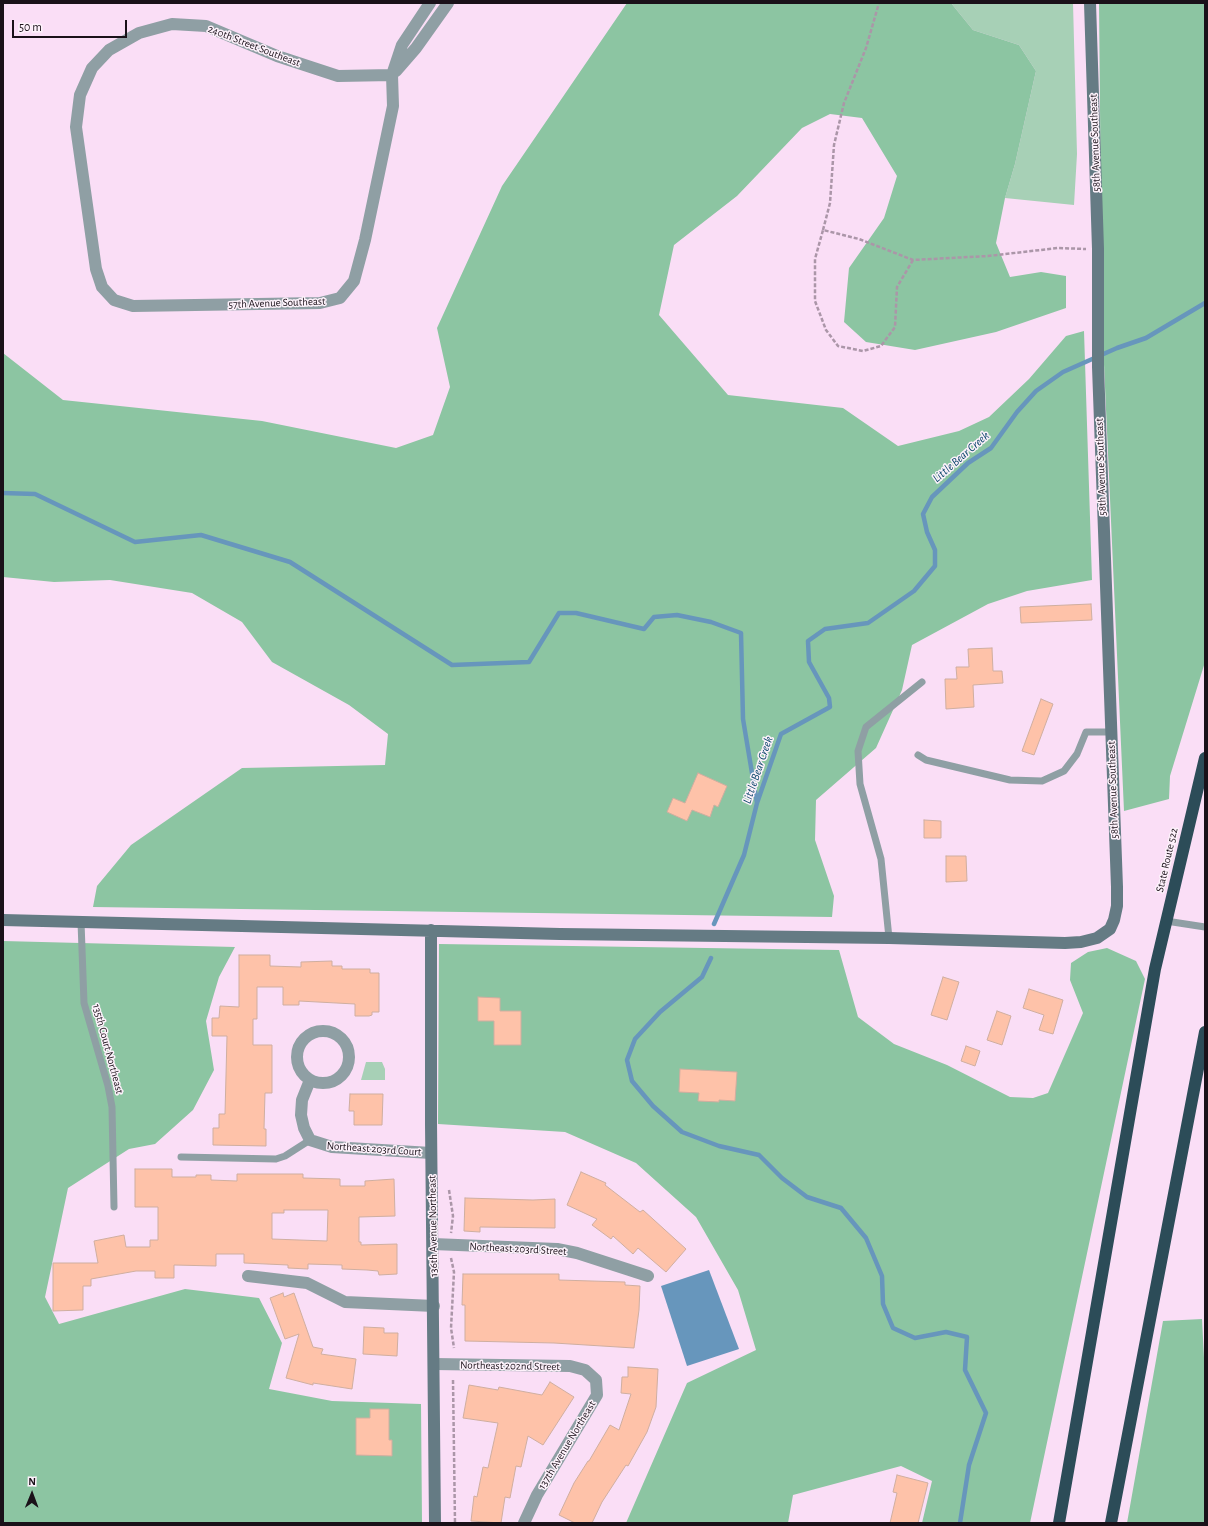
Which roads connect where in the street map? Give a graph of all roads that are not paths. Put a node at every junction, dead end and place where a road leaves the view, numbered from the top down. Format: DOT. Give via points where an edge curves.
graph roads {
  1 [pos="430,3"];
  2 [pos="448,3"];
  3 [pos="1090,3"];
  4 [pos="392,75"];
  5 [pos="96,269"];
  6 [pos="922,682"];
  7 [pos="1111,732"];
  8 [pos="918,755"];
  9 [pos="1205,758"];
  10 [pos="3,920"];
  11 [pos="1166,921"];
  12 [pos="81,922"];
  13 [pos="1205,927"];
  14 [pos="431,930"];
  15 [pos="889,938"];
  16 [pos="1205,1032"];
  17 [pos="310,1080"];
  18 [pos="310,1140"];
  19 [pos="431,1153"];
  20 [pos="181,1157"];
  21 [pos="114,1207"];
  22 [pos="433,1244"];
  23 [pos="248,1276"];
  24 [pos="648,1276"];
  25 [pos="434,1306"];
  26 [pos="434,1364"];
  27 [pos="585,1370"];
  28 [pos="435,1523"];
  29 [pos="524,1523"];
  30 [pos="1059,1523"];
  31 [pos="1112,1523"];
  1 -- 4 [label="street, 57th Avenue Southeast" via="402,45"];
  2 -- 4 [label="street" via="416,48"];
  3 -- 7 [label="street, 58th Avenue Southeast" via="1098,249 1098,366"];
  4 -- 5 [label="street, 57th Avenue Southeast" via="393,106 364,240 354,281 340,298 320,303 133,306 114,300 102,287"];
  4 -- 5 [label="street, 240th Street Southeast" via="338,76 277,56 206,26 172,24 139,33 109,50 92,68 80,95 76,127"];
  6 -- 15 [label="lane" via="866,727 858,750 860,784 881,859"];
  7 -- 8 [label="lane" via="1086,732 1077,754 1064,771 1042,781 1010,780 926,760"];
  7 -- 15 [label="street, 58th Avenue Southeast" via="1117,906 1110,929 1097,938 1081,942"];
  9 -- 11 [label="highway, State Route 522"];
  10 -- 12 [label="street"];
  11 -- 13 [label="lane"];
  11 -- 30 [label="highway, State Route 522" via="1155,969"];
  12 -- 14 [label="street"];
  12 -- 21 [label="lane, 135th Court Northeast" via="84,1003 112,1107"];
  14 -- 15 [label="street"];
  14 -- 19 [label="street, 136th Avenue Northeast"];
  16 -- 31 [label="highway"];
  17 -- 17 [label="street" via="326,1083 342,1075 349,1059 348,1050 338,1036 322,1031 314,1032 301,1042 297,1050 298,1066"];
  17 -- 18 [label="street" via="302,1100 302,1115 304,1128"];
  18 -- 19 [label="street, Northeast 203rd Court" via="332,1147"];
  18 -- 20 [label="lane" via="276,1159"];
  19 -- 22 [label="street, 136th Avenue Northeast"];
  22 -- 24 [label="street, Northeast 203rd Street" via="557,1249 577,1252"];
  22 -- 25 [label="street, 136th Avenue Northeast"];
  23 -- 25 [label="street" via="307,1283 346,1302"];
  25 -- 26 [label="street, 136th Avenue Northeast"];
  26 -- 27 [label="street, Northeast 202nd Street" via="570,1366"];
  26 -- 28 [label="street, 136th Avenue Northeast"];
  27 -- 29 [label="street, 137th Avenue Northeast" via="596,1380 597,1395 537,1495"];
}
